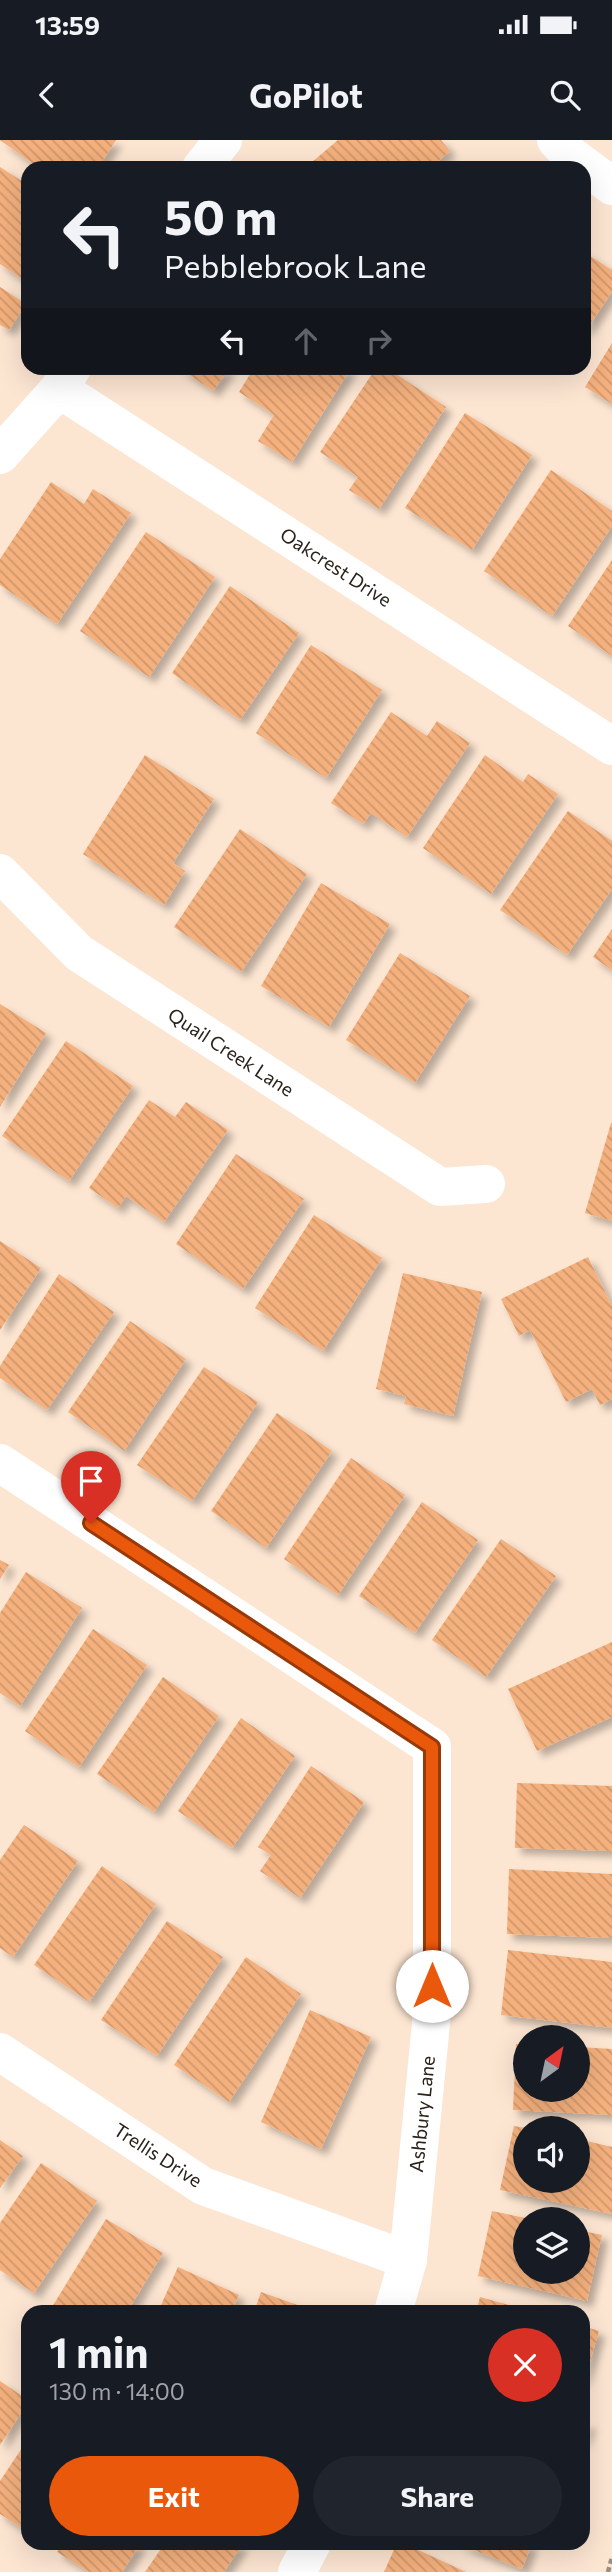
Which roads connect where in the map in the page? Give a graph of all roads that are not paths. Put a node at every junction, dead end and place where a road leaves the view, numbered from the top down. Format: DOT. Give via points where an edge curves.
graph roads {
  1 [pos="223,140"];
  2 [pos="556,140"];
  3 [pos="206,161"];
  4 [pos="578,161"];
  5 [pos="591,170"];
  6 [pos="612,186"];
  7 [pos="66,378"];
  8 [pos="0,455"];
  9 [pos="612,746"];
  10 [pos="0,873"];
  11 [pos="486,1184"];
  12 [pos="0,1463"];
  13 [pos="0,2052"];
  14 [pos="408,2260"];
  15 [pos="395,2305"];
  16 [pos="308,2550"];
  17 [pos="297,2572"];
  1 -- 3 [label="street"];
  2 -- 4 [label="street"];
  5 -- 6 [label="street"];
  7 -- 8 [label="street"];
  7 -- 9 [label="street, Oakcrest Drive"];
  10 -- 11 [label="street, Quail Creek Lane" via="79,953 440,1187"];
  12 -- 14 [label="street, Ashbury Lane" via="432,1747 432,2013"];
  13 -- 14 [label="street, Trellis Drive" via="203,2186"];
  14 -- 15 [label="street, Ashbury Lane"];
  16 -- 17 [label="street"];
}
